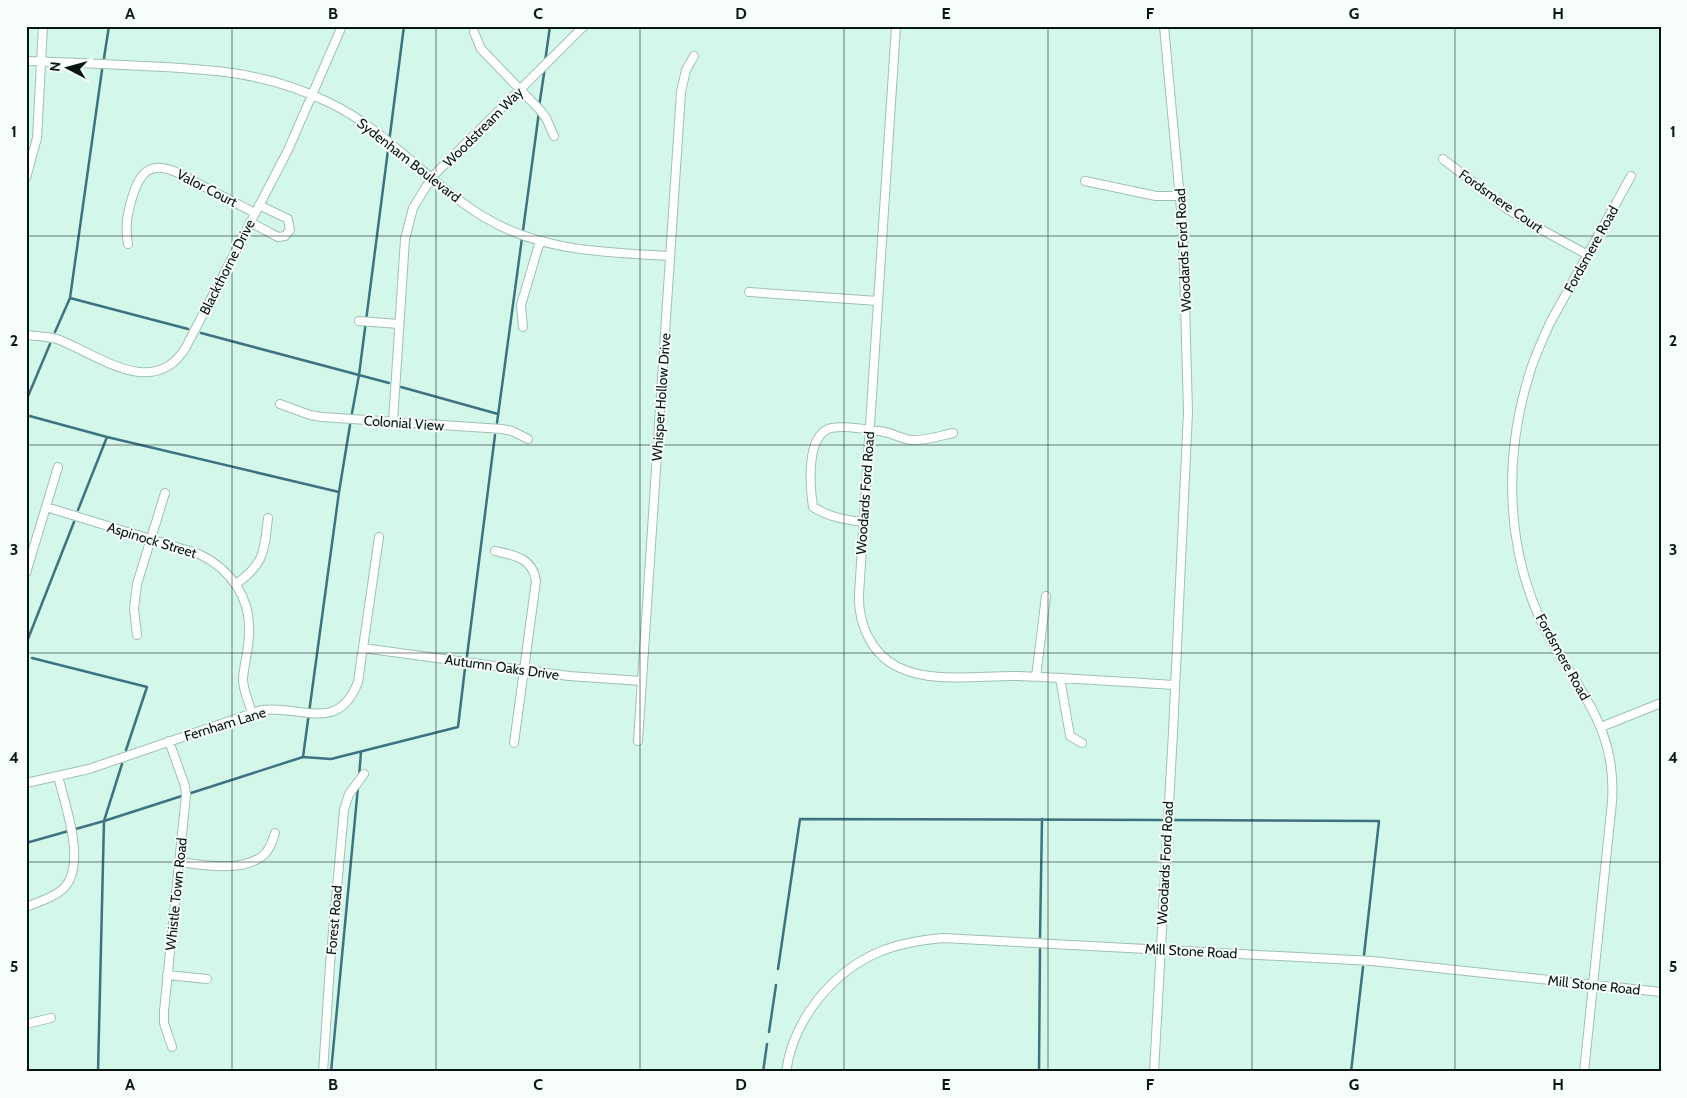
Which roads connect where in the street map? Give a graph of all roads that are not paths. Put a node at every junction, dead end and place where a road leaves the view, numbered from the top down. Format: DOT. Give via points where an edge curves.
graph roads {
  1 [pos="43,26"];
  2 [pos="342,26"];
  3 [pos="584,26"];
  4 [pos="896,26"];
  5 [pos="1164,26"];
  6 [pos="474,32"];
  7 [pos="694,56"];
  8 [pos="26,61"];
  9 [pos="41,61"];
  10 [pos="520,90"];
  11 [pos="312,95"];
  12 [pos="554,136"];
  13 [pos="1443,159"];
  14 [pos="1631,176"];
  15 [pos="432,177"];
  16 [pos="26,178"];
  17 [pos="1086,181"];
  18 [pos="1180,196"];
  19 [pos="259,205"];
  20 [pos="255,213"];
  21 [pos="250,222"];
  22 [pos="540,241"];
  23 [pos="128,244"];
  24 [pos="1588,255"];
  25 [pos="670,256"];
  26 [pos="749,292"];
  27 [pos="878,301"];
  28 [pos="358,321"];
  29 [pos="399,324"];
  30 [pos="523,328"];
  31 [pos="26,335"];
  32 [pos="280,404"];
  33 [pos="393,422"];
  34 [pos="870,429"];
  35 [pos="953,433"];
  36 [pos="528,439"];
  37 [pos="58,467"];
  38 [pos="165,493"];
  39 [pos="46,507"];
  40 [pos="268,518"];
  41 [pos="864,522"];
  42 [pos="379,536"];
  43 [pos="151,539"];
  44 [pos="495,550"];
  45 [pos="26,573"];
  46 [pos="236,584"];
  47 [pos="1046,596"];
  48 [pos="137,635"];
  49 [pos="363,648"];
  50 [pos="524,670"];
  51 [pos="1036,677"];
  52 [pos="1060,678"];
  53 [pos="642,681"];
  54 [pos="1175,685"];
  55 [pos="1661,703"];
  56 [pos="252,713"];
  57 [pos="1601,727"];
  58 [pos="169,741"];
  59 [pos="638,741"];
  60 [pos="514,743"];
  61 [pos="1082,743"];
  62 [pos="364,774"];
  63 [pos="58,776"];
  64 [pos="26,783"];
  65 [pos="275,833"];
  66 [pos="179,862"];
  67 [pos="26,907"];
  68 [pos="1160,950"];
  69 [pos="167,974"];
  70 [pos="207,979"];
  71 [pos="1592,985"];
  72 [pos="1661,992"];
  73 [pos="51,1018"];
  74 [pos="26,1024"];
  75 [pos="172,1047"];
  76 [pos="323,1072"];
  77 [pos="786,1072"];
  78 [pos="1154,1072"];
  79 [pos="1584,1072"];
  1 -- 9 [label="street"];
  2 -- 11 [label="street, Blackthorne Drive"];
  3 -- 10 [label="street, Woodstream Way"];
  4 -- 27 [label="street, Woodards Ford Road"];
  5 -- 18 [label="street, Woodards Ford Road"];
  6 -- 10 [label="street" via="481,49"];
  7 -- 25 [label="street, Whisper Hollow Drive" via="686,70 681,92"];
  8 -- 9 [label="street, Sydenham Boulevard"];
  9 -- 11 [label="street, Sydenham Boulevard" via="210,69 270,79"];
  9 -- 16 [label="street" via="37,138"];
  10 -- 12 [label="street" via="546,118"];
  10 -- 15 [label="street, Woodstream Way"];
  11 -- 15 [label="street, Sydenham Boulevard" via="370,127"];
  11 -- 19 [label="street, Blackthorne Drive"];
  13 -- 24 [label="street, Fordsmere Court" via="1506,208"];
  14 -- 24 [label="street, Fordsmere Road"];
  15 -- 22 [label="street, Sydenham Boulevard" via="484,217"];
  15 -- 29 [label="street, Woodstream Way" via="413,208 406,230"];
  17 -- 18 [label="street" via="1156,196"];
  18 -- 54 [label="street, Woodards Ford Road" via="1186,289 1188,412"];
  19 -- 20 [label="street, Blackthorne Drive"];
  19 -- 21 [label="street" via="288,219 290,230 285,236 278,237"];
  20 -- 21 [label="street, Blackthorne Drive"];
  20 -- 23 [label="street, Valor Court" via="176,172 157,168 143,174 136,184 126,221"];
  21 -- 31 [label="street, Blackthorne Drive" via="181,356 169,366 157,371 139,372 109,364 53,338"];
  22 -- 25 [label="street, Sydenham Boulevard" via="579,250"];
  22 -- 30 [label="street" via="521,306"];
  24 -- 57 [label="street, Fordsmere Road" via="1550,323 1530,370 1514,444 1512,494 1522,568 1537,612"];
  25 -- 53 [label="street, Whisper Hollow Drive"];
  26 -- 27 [label="street"];
  27 -- 34 [label="street, Woodards Ford Road"];
  28 -- 29 [label="street"];
  29 -- 33 [label="street, Woodstream Way"];
  32 -- 33 [label="street, Colonial View" via="322,417"];
  33 -- 36 [label="street, Colonial View" via="502,429"];
  34 -- 35 [label="street" via="910,440"];
  34 -- 41 [label="street, Woodards Ford Road"];
  34 -- 41 [label="street" via="830,428 820,434 814,446 810,486 813,507 825,515"];
  37 -- 39 [label="street"];
  38 -- 43 [label="street"];
  39 -- 43 [label="street, Aspinock Street"];
  39 -- 45 [label="street"];
  40 -- 46 [label="street" via="259,562"];
  41 -- 51 [label="street, Woodards Ford Road" via="859,607 863,627 884,656 897,666 924,676"];
  42 -- 49 [label="street, Fernham Lane"];
  43 -- 46 [label="street, Aspinock Street" via="213,561"];
  43 -- 48 [label="street" via="135,598"];
  44 -- 50 [label="street" via="522,558 535,574"];
  46 -- 56 [label="street, Aspinock Street" via="248,615 249,635 243,680"];
  47 -- 51 [label="street"];
  49 -- 50 [label="street, Autumn Oaks Drive"];
  49 -- 56 [label="street, Fernham Lane" via="354,692 336,709 319,714 270,709"];
  50 -- 53 [label="street, Autumn Oaks Drive"];
  50 -- 60 [label="street"];
  51 -- 52 [label="street, Woodards Ford Road"];
  52 -- 54 [label="street, Woodards Ford Road"];
  52 -- 61 [label="street" via="1070,736"];
  53 -- 59 [label="street, Whisper Hollow Drive"];
  54 -- 68 [label="street, Woodards Ford Road"];
  55 -- 57 [label="street"];
  56 -- 58 [label="street, Fernham Lane"];
  57 -- 71 [label="street, Fordsmere Road" via="1611,760 1613,786"];
  58 -- 63 [label="street, Fernham Lane" via="89,769"];
  58 -- 66 [label="street, Whistle Town Road" via="186,795"];
  62 -- 76 [label="street, Forest Road" via="349,794 344,810"];
  63 -- 64 [label="street, Fernham Lane"];
  63 -- 67 [label="street" via="74,845 74,870 58,893"];
  65 -- 66 [label="street" via="263,856 250,862 221,866"];
  66 -- 69 [label="street, Whistle Town Road"];
  68 -- 71 [label="street, Mill Stone Road" via="1372,961"];
  68 -- 77 [label="street, Mill Stone Road" via="943,938 895,946 848,970 818,999 798,1032"];
  68 -- 78 [label="street, Woodards Ford Road"];
  69 -- 70 [label="street"];
  69 -- 75 [label="street, Whistle Town Road" via="164,1023"];
  71 -- 72 [label="street, Mill Stone Road"];
  71 -- 79 [label="street, Fordsmere Road"];
  73 -- 74 [label="street"];
}
